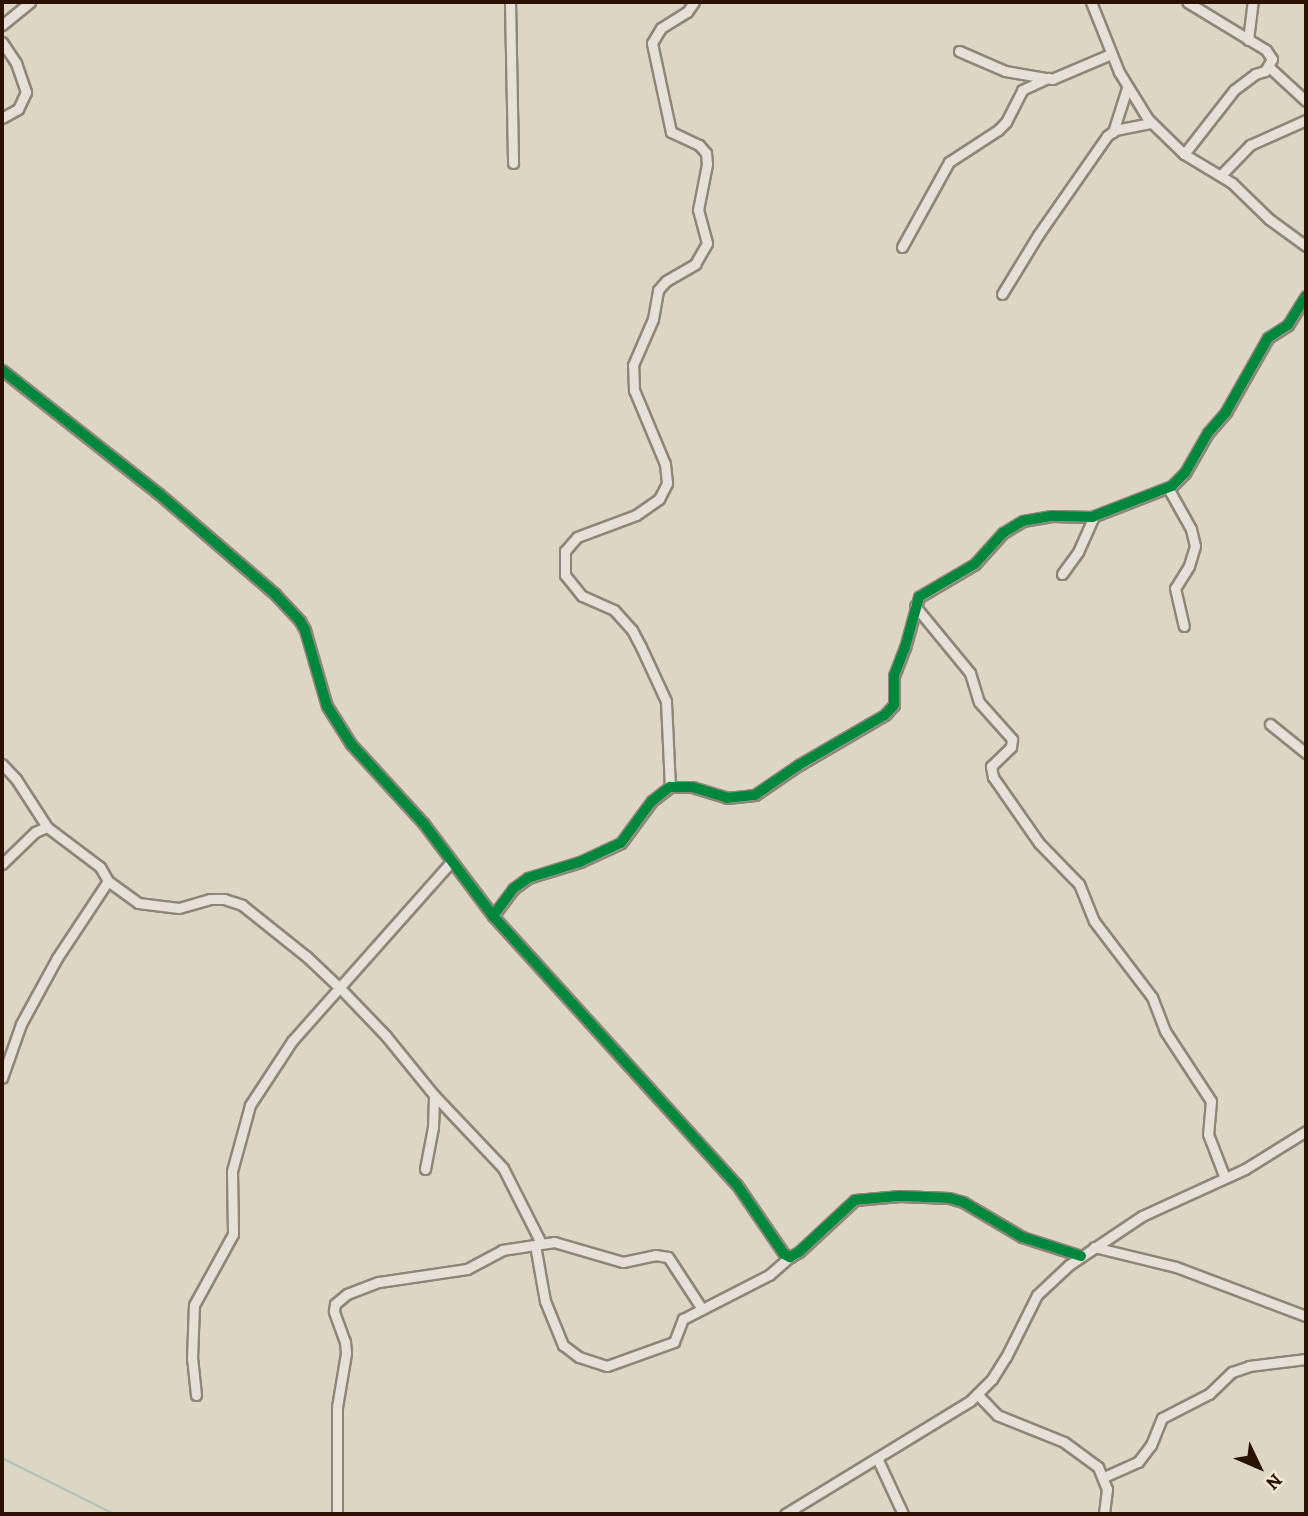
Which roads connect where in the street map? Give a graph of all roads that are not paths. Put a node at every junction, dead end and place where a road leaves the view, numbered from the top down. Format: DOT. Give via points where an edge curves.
graph roads {
  1 [pos="30,2"];
  2 [pos="510,2"];
  3 [pos="694,2"];
  4 [pos="1091,2"];
  5 [pos="1187,2"];
  6 [pos="1253,2"];
  7 [pos="2,24"];
  8 [pos="1248,40"];
  9 [pos="2,41"];
  10 [pos="959,51"];
  11 [pos="1111,54"];
  12 [pos="1269,67"];
  13 [pos="1048,78"];
  14 [pos="1128,88"];
  15 [pos="1306,101"];
  16 [pos="2,118"];
  17 [pos="1306,120"];
  18 [pos="1151,123"];
  19 [pos="1113,132"];
  20 [pos="1184,154"];
  21 [pos="513,163"];
  22 [pos="1221,175"];
  23 [pos="1306,246"];
  24 [pos="902,247"];
  25 [pos="1002,294"];
  26 [pos="1306,296"];
  27 [pos="2,370"];
  28 [pos="1168,488"];
  29 [pos="1094,516"];
  30 [pos="1062,574"];
  31 [pos="915,606"];
  32 [pos="1184,626"];
  33 [pos="1270,724"];
  34 [pos="1306,753"];
  35 [pos="2,764"];
  36 [pos="670,787"];
  37 [pos="47,827"];
  38 [pos="452,862"];
  39 [pos="2,864"];
  40 [pos="108,881"];
  41 [pos="493,916"];
  42 [pos="341,989"];
  43 [pos="2,1078"];
  44 [pos="433,1095"];
  45 [pos="1306,1131"];
  46 [pos="425,1169"];
  47 [pos="1225,1178"];
  48 [pos="538,1244"];
  49 [pos="1094,1247"];
  50 [pos="1082,1256"];
  51 [pos="790,1257"];
  52 [pos="702,1309"];
  53 [pos="1306,1316"];
  54 [pos="1306,1359"];
  55 [pos="977,1394"];
  56 [pos="196,1395"];
  57 [pos="877,1458"];
  58 [pos="1104,1477"];
  59 [pos="337,1514"];
  60 [pos="789,1514"];
  61 [pos="903,1514"];
  62 [pos="1104,1514"];
  1 -- 7 [label="street"];
  2 -- 21 [label="street"];
  3 -- 36 [label="street" via="687,12 661,28 652,43 671,132 706,153 708,164 698,210 707,243 695,264 658,290 653,319 633,365 634,390 665,464 667,483 659,499 636,515 577,537 565,551 565,575 582,596 614,610 632,630 666,701"];
  4 -- 11 [label="street"];
  5 -- 8 [label="street"];
  6 -- 8 [label="street"];
  8 -- 12 [label="street" via="1269,53"];
  9 -- 16 [label="street" via="26,92 18,109"];
  10 -- 13 [label="street" via="1005,72"];
  11 -- 13 [label="street"];
  11 -- 14 [label="street"];
  12 -- 15 [label="street"];
  12 -- 20 [label="street" via="1234,90"];
  13 -- 24 [label="street" via="1022,90 998,130 949,162"];
  14 -- 18 [label="street"];
  14 -- 19 [label="street"];
  17 -- 22 [label="street" via="1250,145"];
  18 -- 19 [label="street"];
  18 -- 20 [label="street"];
  19 -- 25 [label="street" via="1038,235"];
  20 -- 22 [label="street"];
  22 -- 23 [label="street"];
  26 -- 28 [label="street" via="1288,325 1268,338 1226,412 1185,473"];
  27 -- 38 [label="street" via="159,493 300,621 327,706 351,744"];
  28 -- 29 [label="street"];
  28 -- 32 [label="street" via="1191,528 1195,545 1175,588"];
  29 -- 30 [label="street"];
  29 -- 31 [label="street" via="1023,521 1003,533 975,564 919,597"];
  31 -- 36 [label="street" via="894,676 894,705 885,715 755,795 727,798 692,787"];
  31 -- 47 [label="street" via="970,673 979,702 1012,739 1011,747 991,766 993,777 1039,843 1079,884 1094,921 1152,997 1165,1031 1211,1101 1208,1134"];
  33 -- 34 [label="street"];
  35 -- 37 [label="street"];
  36 -- 41 [label="street" via="652,801 621,843 528,878 513,889"];
  37 -- 39 [label="street" via="35,832"];
  37 -- 40 [label="street" via="100,867"];
  38 -- 41 [label="street"];
  38 -- 42 [label="street"];
  40 -- 42 [label="street" via="138,903 179,908 209,899 236,902"];
  40 -- 43 [label="street" via="57,958 21,1024"];
  41 -- 51 [label="street" via="731,1178 779,1250"];
  42 -- 44 [label="street"];
  42 -- 56 [label="street" via="275,1062 244,1120 232,1171 233,1234 194,1305"];
  44 -- 46 [label="street"];
  44 -- 48 [label="street" via="503,1168"];
  45 -- 47 [label="street"];
  47 -- 49 [label="street" via="1142,1216"];
  48 -- 52 [label="street" via="569,1245 623,1262 668,1257"];
  48 -- 52 [label="street" via="545,1301 564,1345 596,1365 607,1366 664,1348 674,1342 683,1319"];
  48 -- 59 [label="street" via="502,1250 467,1269 379,1282 355,1290 335,1304 346,1353 337,1416"];
  49 -- 50 [label="street"];
  49 -- 53 [label="street" via="1176,1267"];
  50 -- 51 [label="street" via="1022,1237 949,1198 901,1196 855,1200"];
  50 -- 55 [label="street" via="1037,1295 1006,1357"];
  51 -- 52 [label="street" via="769,1276"];
  54 -- 58 [label="street" via="1233,1372 1209,1394 1162,1418 1151,1446 1138,1462"];
  55 -- 57 [label="street"];
  55 -- 58 [label="street" via="997,1415 1064,1442 1087,1457"];
  57 -- 60 [label="street"];
  57 -- 61 [label="street"];
  58 -- 62 [label="street"];
}
